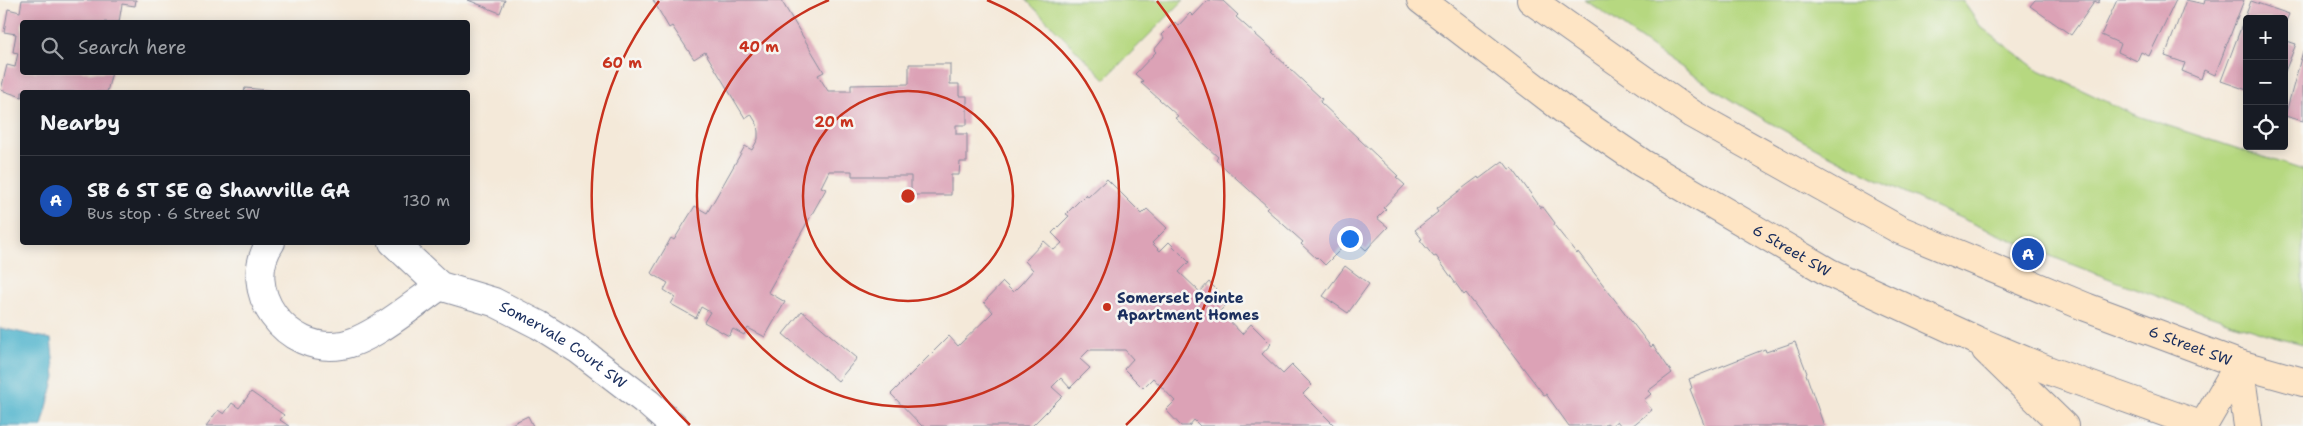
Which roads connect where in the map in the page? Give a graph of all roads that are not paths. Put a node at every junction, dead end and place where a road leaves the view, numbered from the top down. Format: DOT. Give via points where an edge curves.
graph roads {
  1 [pos="1421,0"];
  2 [pos="1530,0"];
  3 [pos="271,245"];
  4 [pos="396,245"];
  5 [pos="440,286"];
  6 [pos="1976,340"];
  7 [pos="2239,364"];
  8 [pos="2303,382"];
  9 [pos="674,426"];
  10 [pos="2064,426"];
  11 [pos="2203,426"];
  12 [pos="2248,426"];
  1 -- 6 [label="main road, 6 Street SW" via="1564,109 1642,163 1830,273"];
  2 -- 7 [label="main road, 6 Street SW" via="1692,114 1900,230 2086,307"];
  3 -- 5 [label="street" via="262,266 267,304 279,324 309,343 327,346 355,342"];
  4 -- 5 [label="street, Somervale Court SW"];
  5 -- 9 [label="street, Somervale Court SW" via="494,302 539,325 613,375"];
  6 -- 10 [label="main road"];
  6 -- 11 [label="main road, 6 Street SW" via="2106,392"];
  7 -- 8 [label="main road, 6 Street SW"];
  7 -- 11 [label="main road"];
  7 -- 12 [label="main road"];
}
